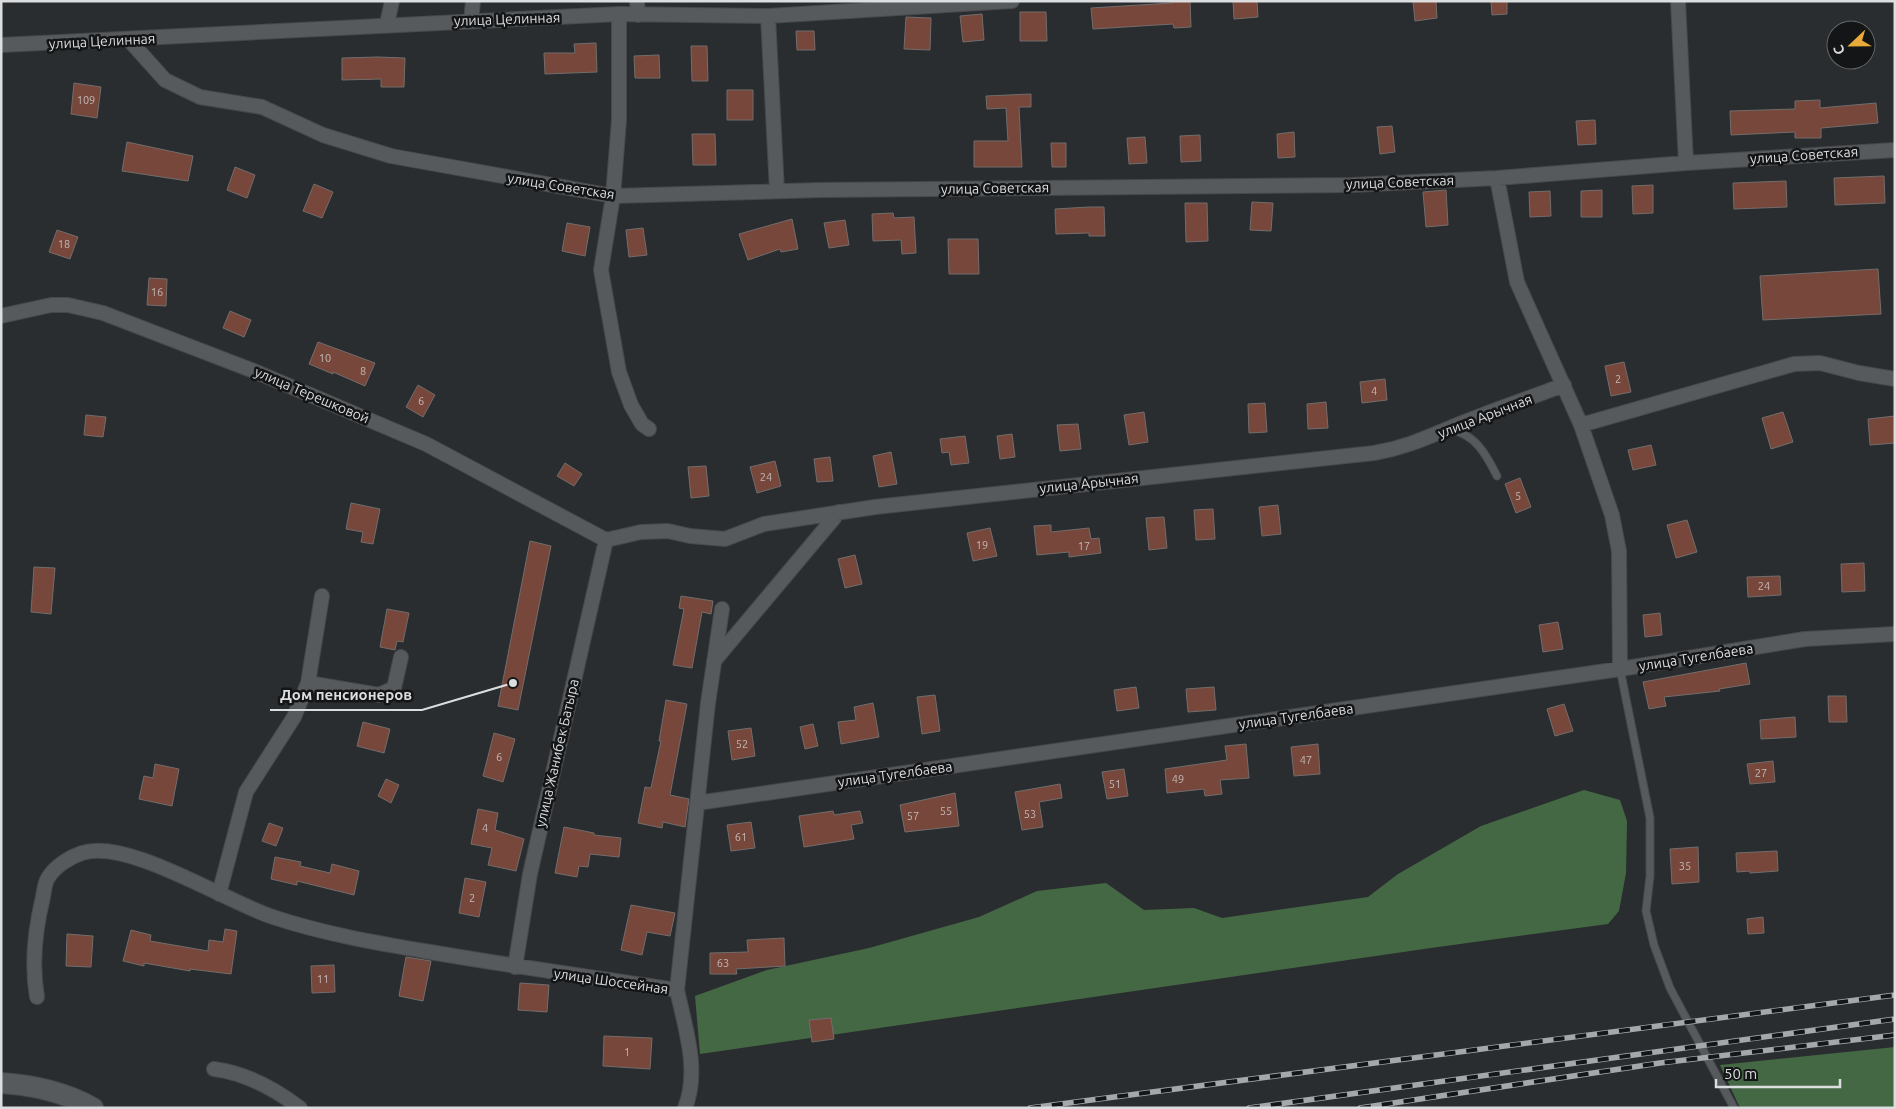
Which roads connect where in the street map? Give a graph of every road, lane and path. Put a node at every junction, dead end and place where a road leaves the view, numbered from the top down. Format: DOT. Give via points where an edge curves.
graph roads {
  1 [pos="392,1"];
  2 [pos="473,1"];
  3 [pos="1012,1"];
  4 [pos="1678,1"];
  5 [pos="932,4"];
  6 [pos="637,8"];
  7 [pos="620,14"];
  8 [pos="768,16"];
  9 [pos="471,21"];
  10 [pos="387,24"];
  11 [pos="129,40"];
  12 [pos="1,45"];
  13 [pos="1895,150"];
  14 [pos="1686,163"];
  15 [pos="1498,178"];
  16 [pos="777,191"];
  17 [pos="613,196"];
  18 [pos="1,316"];
  19 [pos="1895,379"];
  20 [pos="1564,385"];
  21 [pos="1581,426"];
  22 [pos="649,430"];
  23 [pos="1445,430"];
  24 [pos="1497,476"];
  25 [pos="839,512"];
  26 [pos="606,540"];
  27 [pos="322,596"];
  28 [pos="722,609"];
  29 [pos="1895,634"];
  30 [pos="401,657"];
  31 [pos="714,661"];
  32 [pos="1620,669"];
  33 [pos="308,683"];
  34 [pos="697,803"];
  35 [pos="219,894"];
  36 [pos="516,967"];
  37 [pos="677,990"];
  38 [pos="37,997"];
  39 [pos="214,1069"];
  40 [pos="1,1083"];
  41 [pos="93,1108"];
  42 [pos="300,1108"];
  43 [pos="685,1108"];
  44 [pos="1734,1108"];
  1 -- 10 [label="street"];
  2 -- 9 [label="street"];
  3 -- 5 [label="street, улица Целинная"];
  4 -- 14 [label="street"];
  5 -- 8 [label="street, улица Целинная"];
  6 -- 7 [label="street, улица Целинная"];
  6 -- 8 [label="street, улица Целинная"];
  7 -- 9 [label="street, улица Целинная"];
  7 -- 17 [label="street" via="619,120"];
  8 -- 16 [label="street"];
  9 -- 10 [label="street, улица Целинная"];
  10 -- 11 [label="street, улица Целинная"];
  11 -- 12 [label="street, улица Целинная"];
  11 -- 17 [label="street, улица Советская" via="165,80 200,97 262,107 323,135 391,156"];
  13 -- 14 [label="street, улица Советская"];
  14 -- 15 [label="street, улица Советская"];
  15 -- 16 [label="street, улица Советская" via="1352,185"];
  15 -- 20 [label="street" via="1517,282"];
  16 -- 17 [label="street, улица Советская"];
  17 -- 22 [label="street" via="600,270 619,372 630,405"];
  18 -- 26 [label="street, улица Терешковой" via="51,305 68,305 103,313 254,371 426,444"];
  19 -- 21 [label="street" via="1820,363 1794,364"];
  20 -- 21 [label="street"];
  20 -- 23 [label="street, улица Арычная"];
  21 -- 32 [label="street" via="1612,515 1619,551"];
  23 -- 24 [label="lane" via="1457,431 1475,441"];
  23 -- 25 [label="street, улица Арычная" via="1422,442 1374,453"];
  25 -- 26 [label="street, улица Арычная" via="764,524 725,539 668,531 641,532"];
  25 -- 31 [label="street"];
  26 -- 36 [label="street, улица Жанибек Батыра" via="530,874"];
  27 -- 33 [label="street"];
  28 -- 31 [label="street"];
  29 -- 32 [label="street, улица Тугелбаева" via="1805,639"];
  30 -- 33 [label="street" via="394,688 379,695"];
  31 -- 34 [label="street"];
  32 -- 34 [label="street, улица Тугелбаева"];
  32 -- 44 [label="lane" via="1650,818 1646,911 1654,946 1670,988"];
  33 -- 35 [label="street" via="294,717 246,792"];
  34 -- 37 [label="street"];
  35 -- 36 [label="street, улица Шоссейная" via="273,918 347,937"];
  35 -- 38 [label="street, улица Шоссейная" via="144,861 109,851 84,852 65,861 48,878 36,926 33,973"];
  36 -- 37 [label="street, улица Шоссейная"];
  37 -- 43 [label="street, улица Шоссейная" via="690,1066 689,1098"];
  39 -- 42 [label="street" via="257,1083"];
  40 -- 41 [label="main road" via="27,1085 78,1099"];
}
